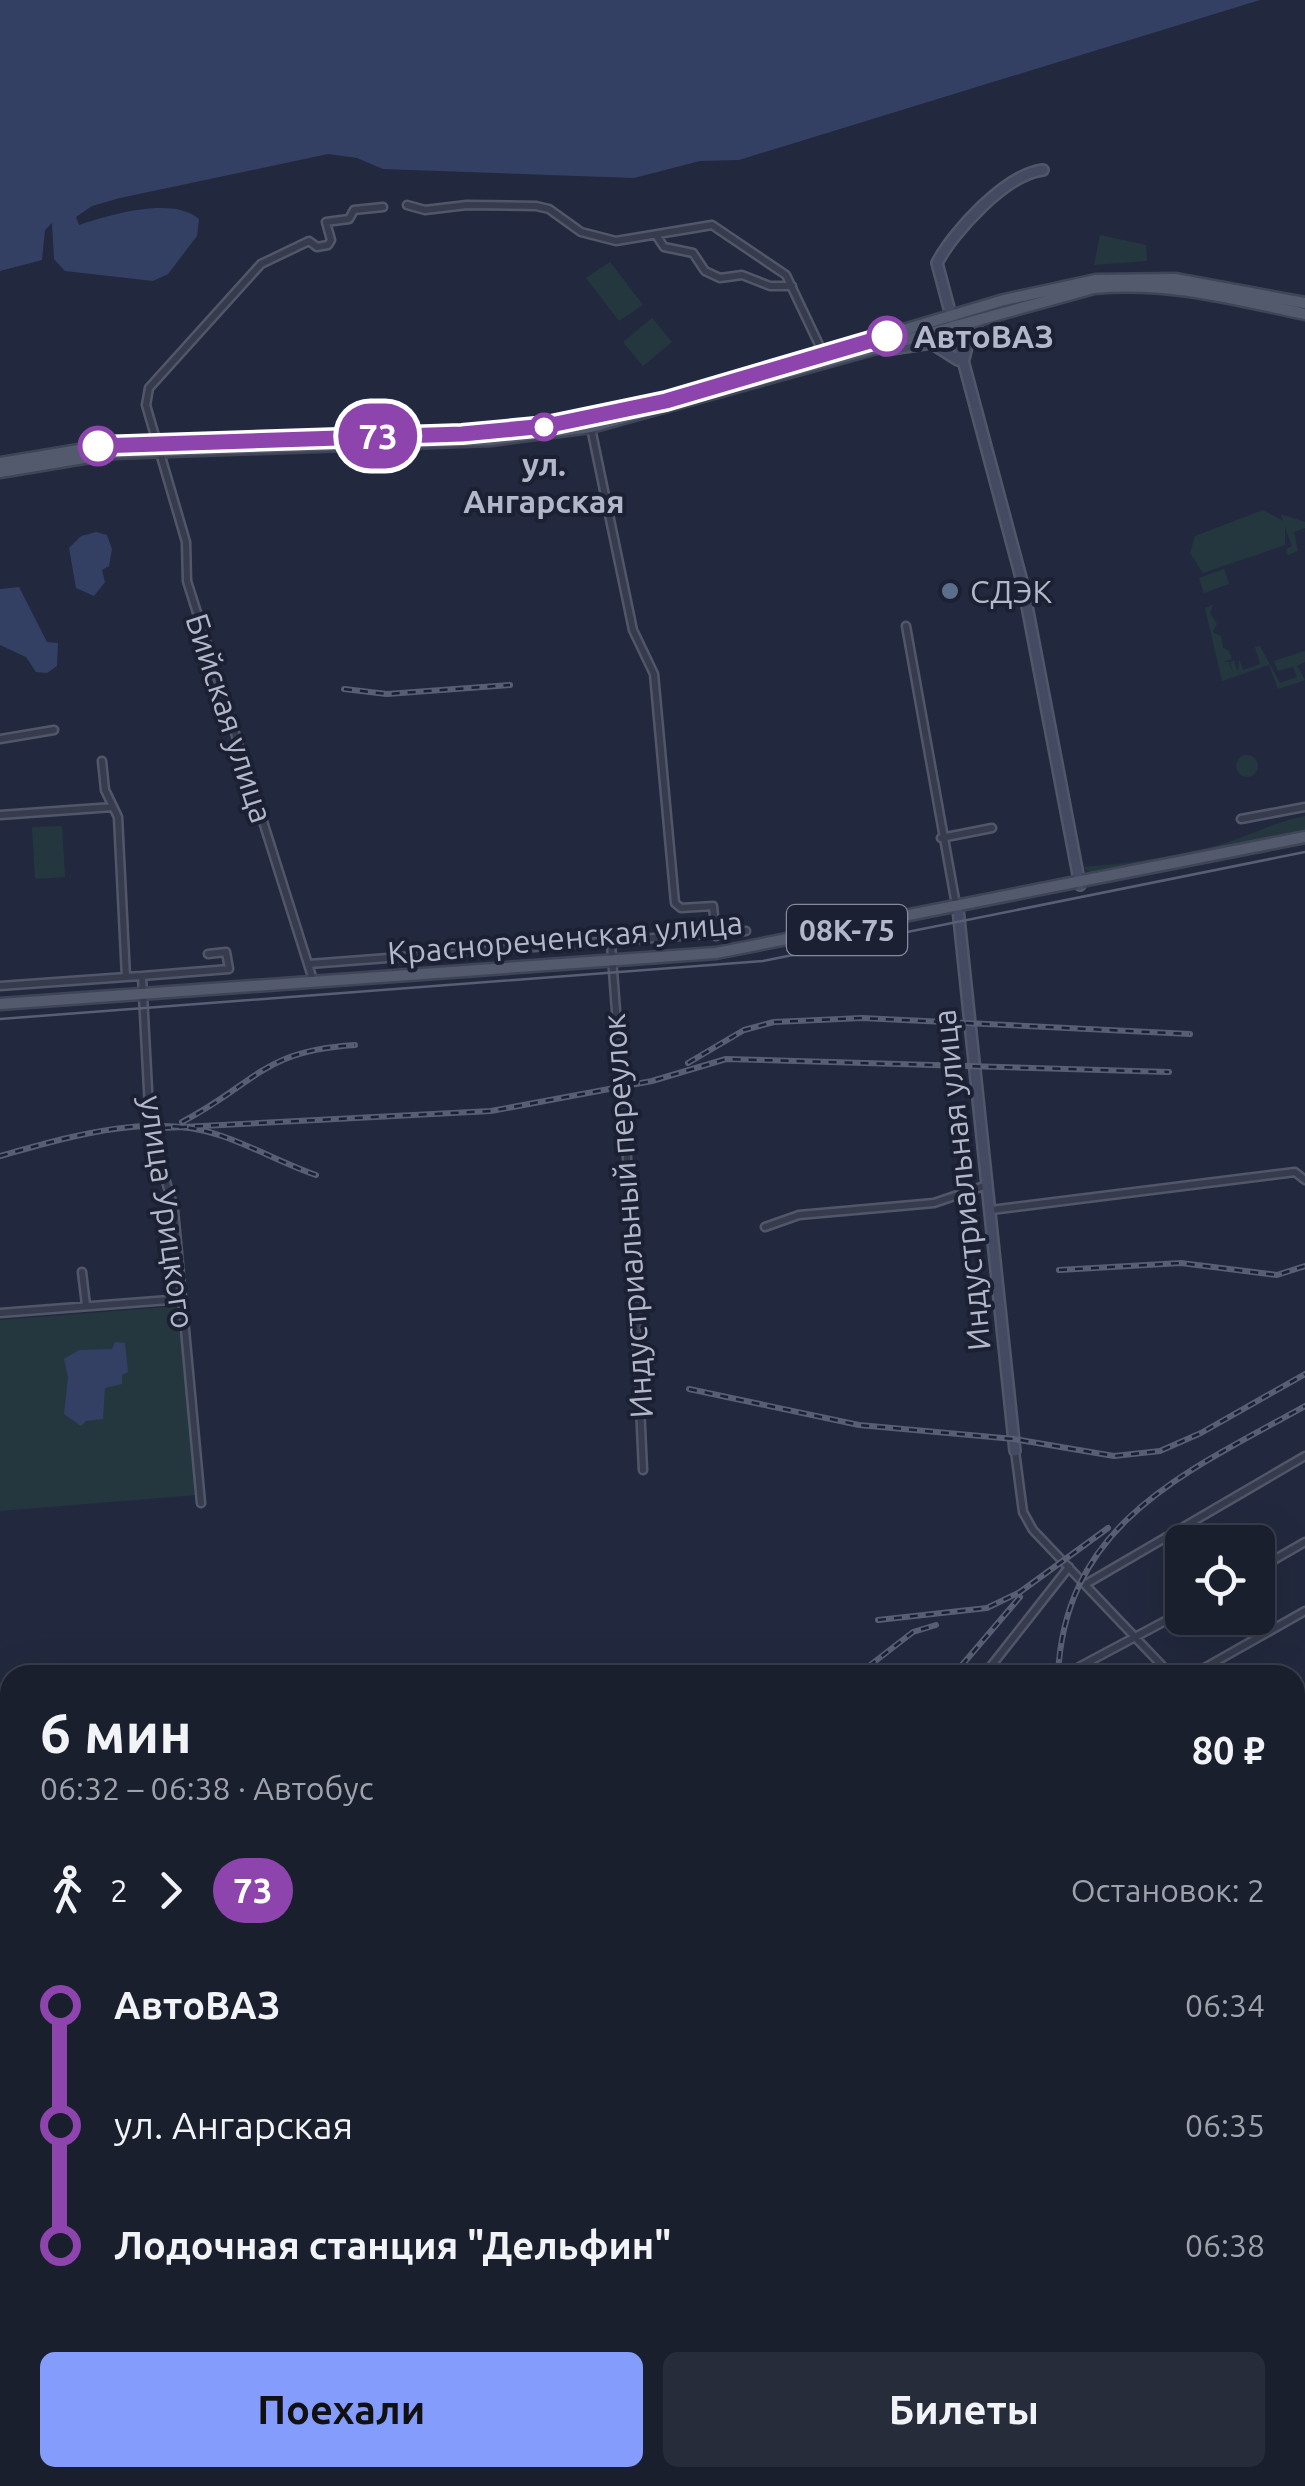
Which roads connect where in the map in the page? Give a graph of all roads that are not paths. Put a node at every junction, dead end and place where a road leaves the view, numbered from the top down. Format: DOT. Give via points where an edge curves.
graph roads {
  1 [pos="1043,170"];
  2 [pos="407,204"];
  3 [pos="383,207"];
  4 [pos="656,235"];
  5 [pos="793,286"];
  6 [pos="1305,304"];
  7 [pos="1003,310"];
  8 [pos="1305,314"];
  9 [pos="950,321"];
  10 [pos="862,352"];
  11 [pos="824,353"];
  12 [pos="963,366"];
  13 [pos="590,423"];
  14 [pos="156,447"];
  15 [pos="0,464"];
  16 [pos="0,472"];
  17 [pos="906,626"];
  18 [pos="54,730"];
  19 [pos="0,740"];
  20 [pos="102,762"];
  21 [pos="113,807"];
  22 [pos="1305,807"];
  23 [pos="0,815"];
  24 [pos="1241,819"];
  25 [pos="992,828"];
  26 [pos="1305,837"];
  27 [pos="941,838"];
  28 [pos="1080,885"];
  29 [pos="958,908"];
  30 [pos="746,931"];
  31 [pos="716,936"];
  32 [pos="611,944"];
  33 [pos="208,954"];
  34 [pos="612,962"];
  35 [pos="309,964"];
  36 [pos="142,976"];
  37 [pos="126,977"];
  38 [pos="314,983"];
  39 [pos="0,986"];
  40 [pos="143,995"];
  41 [pos="0,1004"];
  42 [pos="1305,1180"];
  43 [pos="987,1186"];
  44 [pos="991,1210"];
  45 [pos="765,1227"];
  46 [pos="82,1272"];
  47 [pos="182,1299"];
  48 [pos="86,1305"];
  49 [pos="0,1313"];
  50 [pos="1015,1451"];
  51 [pos="1305,1456"];
  52 [pos="643,1470"];
  53 [pos="200,1503"];
  54 [pos="1305,1542"];
  55 [pos="1275,1559"];
  56 [pos="1069,1567"];
  57 [pos="1086,1584"];
  58 [pos="1305,1611"];
  59 [pos="1165,1622"];
  60 [pos="1136,1639"];
  61 [pos="992,1665"];
  62 [pos="1085,1665"];
  63 [pos="1161,1665"];
  64 [pos="1210,1665"];
  1 -- 9 [label="street" via="1014,182 947,243 938,263"];
  2 -- 4 [label="street" via="425,210 536,206 604,240"];
  3 -- 14 [label="street, Бийская улица" via="326,222 328,245 309,242 261,264 150,388 146,405"];
  4 -- 5 [label="street" via="664,246 693,253 710,274"];
  4 -- 5 [label="street" via="712,224 768,260"];
  5 -- 11 [label="street"];
  6 -- 9 [label="main road" via="1193,281 1119,277 1064,285"];
  7 -- 8 [label="main road" via="1138,284"];
  7 -- 9 [label="main road"];
  7 -- 12 [label="street" via="974,325"];
  9 -- 10 [label="main road"];
  9 -- 11 [label="main road"];
  9 -- 12 [label="street"];
  10 -- 12 [label="street" via="931,343"];
  10 -- 13 [label="main road"];
  11 -- 13 [label="main road"];
  12 -- 28 [label="street" via="1024,585"];
  13 -- 14 [label="main road"];
  13 -- 14 [label="main road" via="490,440"];
  13 -- 31 [label="street" via="635,639 654,670 675,902 681,908 713,906"];
  14 -- 15 [label="main road" via="62,450"];
  14 -- 16 [label="main road"];
  14 -- 35 [label="street, Бийская улица" via="186,542 187,582"];
  17 -- 27 [label="street, Индустриальная улица"];
  18 -- 19 [label="street"];
  20 -- 21 [label="street"];
  21 -- 23 [label="street"];
  21 -- 37 [label="street"];
  22 -- 24 [label="street"];
  25 -- 27 [label="street"];
  26 -- 28 [label="main road, Краснореченская улица"];
  27 -- 29 [label="street, Индустриальная улица"];
  28 -- 29 [label="main road, Краснореченская улица / 08К-75"];
  29 -- 34 [label="main road, Краснореченская улица / 08К-75" via="716,954"];
  29 -- 43 [label="street, Индустриальная улица"];
  30 -- 31 [label="street"];
  31 -- 32 [label="street"];
  32 -- 34 [label="street, Индустриальный переулок"];
  32 -- 35 [label="street"];
  33 -- 36 [label="street" via="226,952 229,970"];
  34 -- 38 [label="main road, Краснореченская улица / 08К-75"];
  34 -- 52 [label="street, Индустриальный переулок"];
  35 -- 38 [label="street, Бийская улица"];
  36 -- 37 [label="street"];
  36 -- 40 [label="street, улица Урицкого"];
  37 -- 39 [label="street"];
  38 -- 40 [label="main road, Краснореченская улица / 08К-75"];
  40 -- 41 [label="main road, Краснореченская улица / 08К-75"];
  40 -- 47 [label="street, улица Урицкого" via="150,1128 166,1172"];
  42 -- 44 [label="street" via="1295,1172"];
  43 -- 44 [label="street, Индустриальная улица"];
  43 -- 45 [label="street" via="934,1202 799,1215"];
  44 -- 50 [label="street, Индустриальная улица"];
  46 -- 48 [label="street"];
  47 -- 48 [label="street"];
  47 -- 53 [label="street, улица Урицкого"];
  48 -- 49 [label="street"];
  50 -- 56 [label="street, Индустриальная улица" via="1027,1521"];
  51 -- 57 [label="street"];
  54 -- 55 [label="street"];
  56 -- 57 [label="street, Индустриальная улица"];
  56 -- 61 [label="street"];
  57 -- 60 [label="street, Индустриальная улица"];
  58 -- 64 [label="street"];
  59 -- 60 [label="street"];
  60 -- 62 [label="street"];
  60 -- 63 [label="street, Индустриальная улица"];
}
